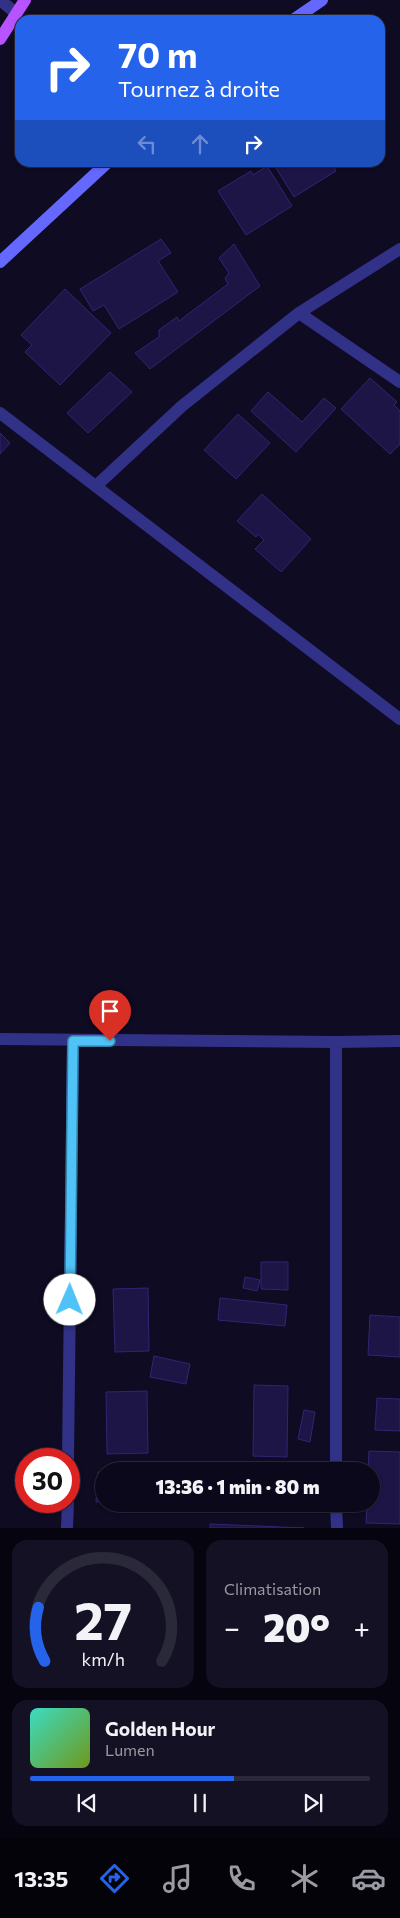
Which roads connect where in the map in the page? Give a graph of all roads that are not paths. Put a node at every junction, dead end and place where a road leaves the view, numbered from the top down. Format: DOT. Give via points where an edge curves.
graph roads {
  1 [pos="0,0"];
  2 [pos="25,0"];
  3 [pos="322,0"];
  4 [pos="16,13"];
  5 [pos="300,15"];
  6 [pos="0,39"];
  7 [pos="103,167"];
  8 [pos="400,250"];
  9 [pos="0,262"];
  10 [pos="299,313"];
  11 [pos="400,382"];
  12 [pos="0,414"];
  13 [pos="96,486"];
  14 [pos="400,719"];
  15 [pos="0,1040"];
  16 [pos="73,1041"];
  17 [pos="400,1041"];
  18 [pos="336,1042"];
  19 [pos="68,1448"];
  20 [pos="336,1462"];
  21 [pos="336,1512"];
  22 [pos="68,1513"];
  23 [pos="67,1528"];
  24 [pos="336,1528"];
  1 -- 4 [label="street"];
  2 -- 4 [label="main road"];
  3 -- 5 [label="street"];
  4 -- 6 [label="main road"];
  7 -- 9 [label="street"];
  8 -- 10 [label="street"];
  10 -- 11 [label="street"];
  10 -- 13 [label="street" via="182,406"];
  12 -- 13 [label="street"];
  13 -- 14 [label="street"];
  15 -- 16 [label="street"];
  16 -- 18 [label="street"];
  16 -- 19 [label="street"];
  17 -- 18 [label="street"];
  18 -- 20 [label="street"];
  21 -- 24 [label="street"];
  22 -- 23 [label="street"];
}
